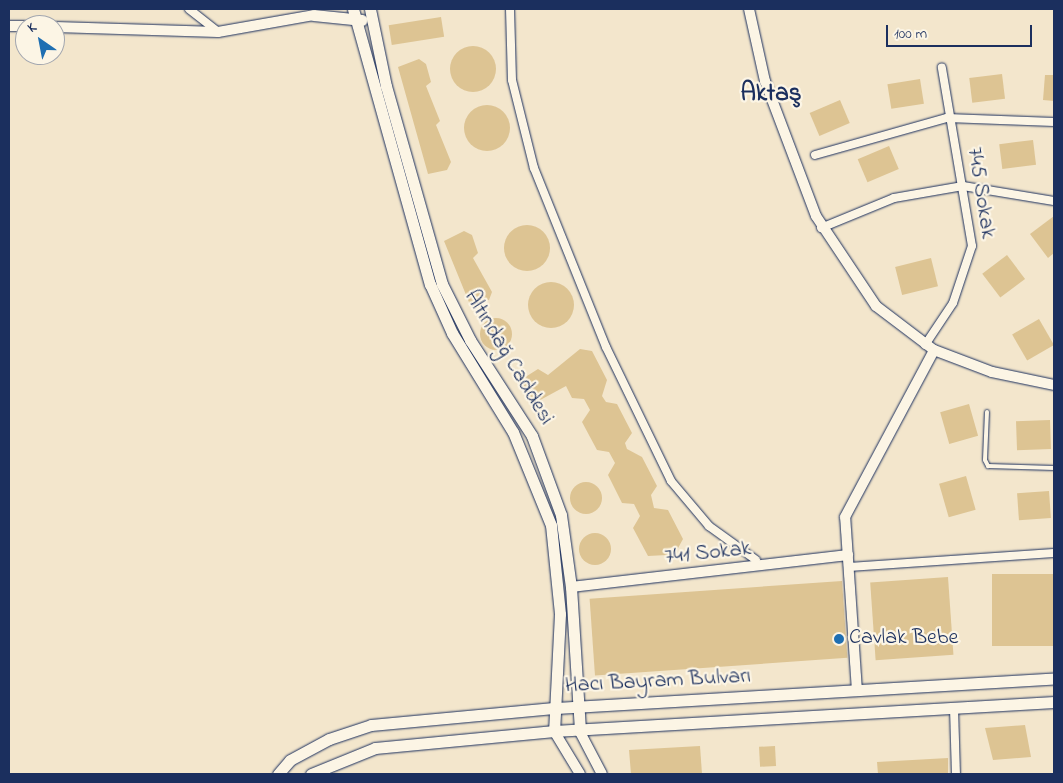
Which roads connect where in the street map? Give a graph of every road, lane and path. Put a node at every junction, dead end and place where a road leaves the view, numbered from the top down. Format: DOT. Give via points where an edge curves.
graph roads {
  1 [pos="189,9"];
  2 [pos="353,9"];
  3 [pos="510,9"];
  4 [pos="749,9"];
  5 [pos="372,11"];
  6 [pos="319,12"];
  7 [pos="356,22"];
  8 [pos="65,27"];
  9 [pos="218,32"];
  10 [pos="942,68"];
  11 [pos="947,118"];
  12 [pos="1054,122"];
  13 [pos="815,155"];
  14 [pos="963,186"];
  15 [pos="1054,201"];
  16 [pos="822,228"];
  17 [pos="930,347"];
  18 [pos="1054,385"];
  19 [pos="987,412"];
  20 [pos="1054,468"];
  21 [pos="1054,553"];
  22 [pos="848,555"];
  23 [pos="756,560"];
  24 [pos="849,566"];
  25 [pos="571,587"];
  26 [pos="1054,678"];
  27 [pos="857,691"];
  28 [pos="1054,702"];
  29 [pos="556,708"];
  30 [pos="577,708"];
  31 [pos="954,708"];
  32 [pos="554,731"];
  33 [pos="580,732"];
  34 [pos="278,774"];
  35 [pos="311,774"];
  36 [pos="580,774"];
  37 [pos="602,774"];
  38 [pos="956,774"];
  1 -- 9 [label="street"];
  2 -- 7 [label="main road, Altındağ Caddesi"];
  3 -- 23 [label="street" via="512,80 534,168 606,347 671,481 709,526"];
  4 -- 16 [label="street" via="765,81"];
  5 -- 7 [label="main road"];
  5 -- 25 [label="main road, Altındağ Caddesi" via="386,86 435,266 462,325 520,413 541,455 564,532"];
  6 -- 7 [label="main road"];
  6 -- 9 [label="street"];
  7 -- 29 [label="main road, Altındağ Caddesi" via="435,299 513,432 548,514 560,614"];
  8 -- 9 [label="street"];
  10 -- 11 [label="street, 745 Sokak"];
  11 -- 12 [label="street"];
  11 -- 13 [label="street"];
  11 -- 14 [label="street, 745 Sokak"];
  14 -- 15 [label="street"];
  14 -- 16 [label="street" via="894,198"];
  14 -- 17 [label="street, 745 Sokak" via="972,246 952,303"];
  16 -- 17 [label="street" via="876,306"];
  17 -- 18 [label="street" via="992,372"];
  17 -- 22 [label="street, 745 Sokak" via="846,517"];
  19 -- 20 [label="lane" via="985,460 988,466"];
  21 -- 24 [label="street"];
  22 -- 24 [label="street, 745 Sokak"];
  22 -- 25 [label="street, 741 Sokak"];
  24 -- 27 [label="street, 745 Sokak"];
  25 -- 30 [label="main road, Altındağ Caddesi"];
  26 -- 27 [label="main road, Hacı Bayram Bulvarı"];
  27 -- 30 [label="main road, Hacı Bayram Bulvarı"];
  28 -- 31 [label="main road, Hacı Bayram Bulvarı"];
  29 -- 30 [label="main road, Hacı Bayram Bulvarı"];
  29 -- 32 [label="main road, Altındağ Caddesi"];
  29 -- 34 [label="main road, Hacı Bayram Bulvarı" via="371,726 329,739 290,760"];
  30 -- 33 [label="main road, Altındağ Caddesi"];
  31 -- 33 [label="main road, Hacı Bayram Bulvarı"];
  31 -- 38 [label="street"];
  32 -- 33 [label="main road, Hacı Bayram Bulvarı"];
  32 -- 35 [label="main road, Hacı Bayram Bulvarı" via="376,748"];
  32 -- 36 [label="street"];
  33 -- 37 [label="street"];
}
